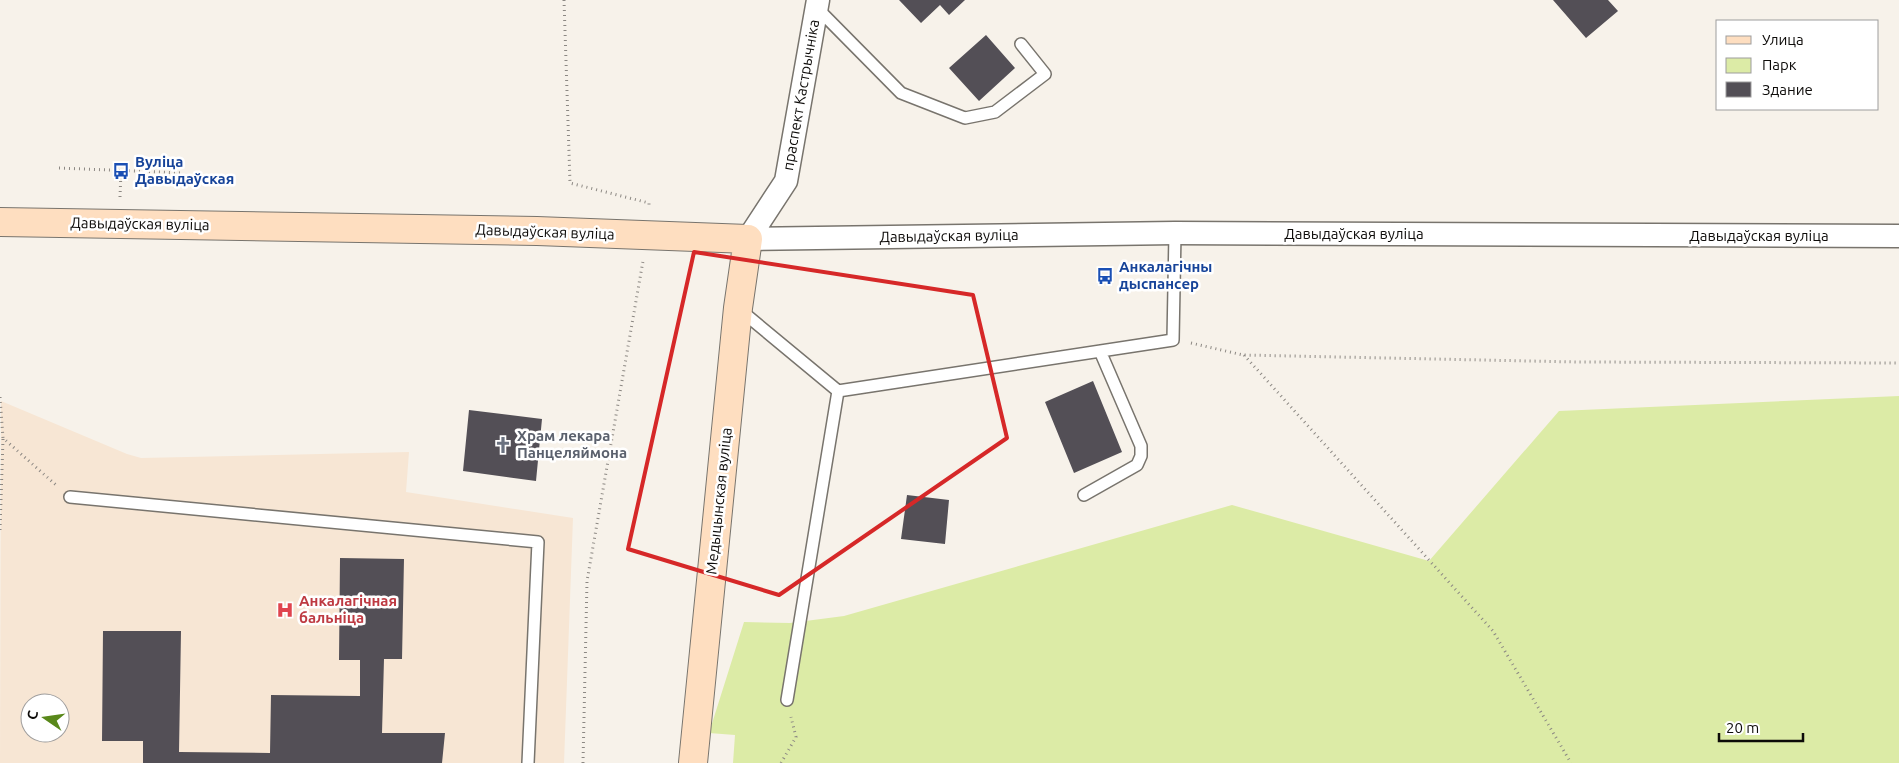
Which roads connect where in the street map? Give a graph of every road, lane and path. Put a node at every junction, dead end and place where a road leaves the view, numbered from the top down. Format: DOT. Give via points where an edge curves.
graph roads {
  1 [pos="564,0"];
  2 [pos="817,3"];
  3 [pos="1021,44"];
  4 [pos="59,168"];
  5 [pos="183,173"];
  6 [pos="0,222"];
  7 [pos="1175,233"];
  8 [pos="647,236"];
  9 [pos="1899,236"];
  10 [pos="748,239"];
  11 [pos="738,308"];
  12 [pos="1173,340"];
  13 [pos="1100,351"];
  14 [pos="1243,355"];
  15 [pos="1899,363"];
  16 [pos="838,391"];
  17 [pos="0,397"];
  18 [pos="3,438"];
  19 [pos="1084,495"];
  20 [pos="70,497"];
  21 [pos="0,530"];
  22 [pos="787,700"];
  23 [pos="528,763"];
  24 [pos="583,763"];
  25 [pos="693,763"];
  26 [pos="781,763"];
  27 [pos="1572,763"];
  1 -- 8 [label="path" via="570,183 649,203"];
  2 -- 3 [label="lane" via="901,93 965,118 996,112 1045,74"];
  2 -- 10 [label="street, праспект Кастрычніка" via="786,181"];
  4 -- 5 [label="path"];
  6 -- 8 [label="street, Давыдаўская вуліца" via="538,230"];
  7 -- 9 [label="street, Давыдаўская вуліца"];
  7 -- 10 [label="street, Давыдаўская вуліца"];
  7 -- 12 [label="lane"];
  8 -- 10 [label="street, Давыдаўская вуліца"];
  8 -- 24 [label="path" via="587,581"];
  10 -- 11 [label="street, Медыцынская вуліца"];
  11 -- 16 [label="lane"];
  11 -- 25 [label="street, Медыцынская вуліца"];
  12 -- 13 [label="lane"];
  12 -- 14 [label="path"];
  13 -- 16 [label="lane"];
  13 -- 19 [label="lane" via="1141,446 1141,456 1137,465"];
  14 -- 15 [label="path" via="1587,362"];
  14 -- 27 [label="path" via="1493,631"];
  16 -- 22 [label="lane"];
  17 -- 18 [label="path"];
  18 -- 20 [label="path"];
  18 -- 21 [label="path"];
  20 -- 23 [label="lane" via="538,542"];
  22 -- 26 [label="path" via="796,737"];
}
